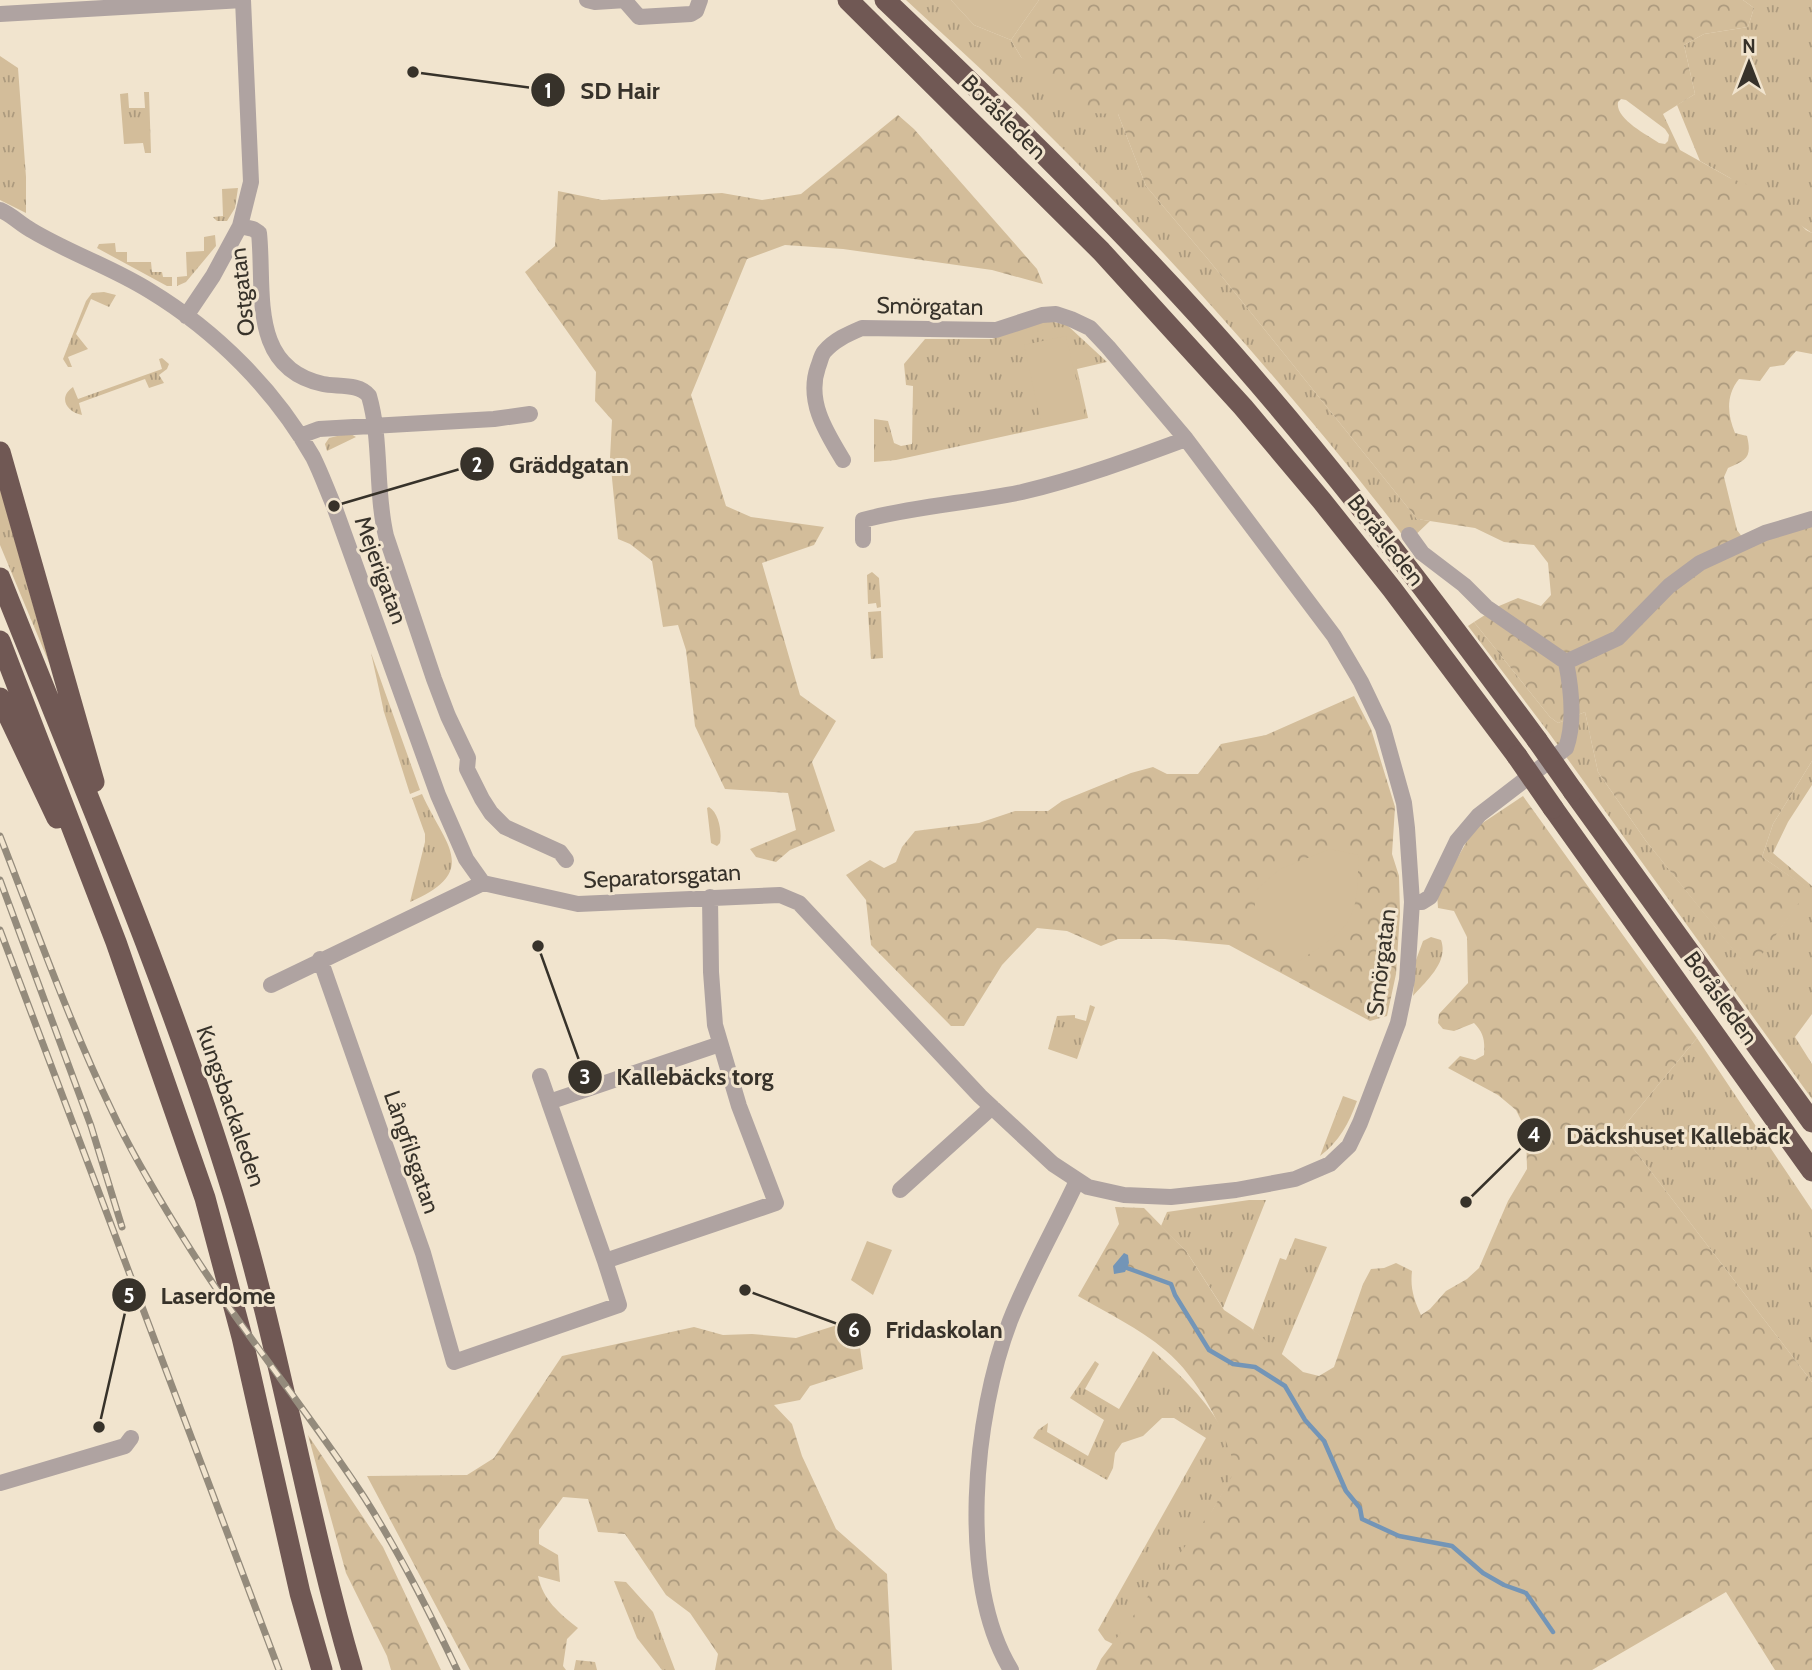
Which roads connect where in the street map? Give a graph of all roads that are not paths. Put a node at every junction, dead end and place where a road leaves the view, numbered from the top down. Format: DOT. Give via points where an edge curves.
graph roads {
  1 [pos="243,0"];
  2 [pos="587,0"];
  3 [pos="700,0"];
  4 [pos="848,0"];
  5 [pos="885,0"];
  6 [pos="626,1"];
  7 [pos="63,5"];
  8 [pos="0,14"];
  9 [pos="0,210"];
  10 [pos="0,225"];
  11 [pos="240,226"];
  12 [pos="31,230"];
  13 [pos="186,316"];
  14 [pos="530,414"];
  15 [pos="374,425"];
  16 [pos="300,436"];
  17 [pos="1186,439"];
  18 [pos="0,452"];
  19 [pos="842,460"];
  20 [pos="1812,519"];
  21 [pos="1409,535"];
  22 [pos="863,540"];
  23 [pos="0,578"];
  24 [pos="0,641"];
  25 [pos="1566,662"];
  26 [pos="0,698"];
  27 [pos="113,858"];
  28 [pos="566,860"];
  29 [pos="483,883"];
  30 [pos="96,891"];
  31 [pos="710,897"];
  32 [pos="1412,902"];
  33 [pos="320,959"];
  34 [pos="271,985"];
  35 [pos="720,1044"];
  36 [pos="540,1076"];
  37 [pos="550,1102"];
  38 [pos="992,1107"];
  39 [pos="1812,1122"];
  40 [pos="1812,1171"];
  41 [pos="1077,1181"];
  42 [pos="900,1189"];
  43 [pos="605,1261"];
  44 [pos="131,1438"];
  45 [pos="0,1483"];
  46 [pos="321,1670"];
  47 [pos="352,1670"];
  48 [pos="1011,1670"];
  1 -- 7 [label="street"];
  1 -- 11 [label="street, Ostgatan" via="251,182"];
  2 -- 6 [label="street"];
  3 -- 6 [label="street" via="691,14 639,17"];
  4 -- 40 [label="highway, Boråsleden, bridge" via="1101,251 1243,407 1376,570 1517,755"];
  5 -- 39 [label="highway, Boråsleden, bridge" via="1041,149 1207,325 1362,506"];
  7 -- 8 [label="street"];
  9 -- 12 [label="street, Mejerigatan"];
  10 -- 12 [label="street, Mejerigatan"];
  11 -- 13 [label="street, Ostgatan"];
  11 -- 15 [label="street, Ostgatan" via="259,233 265,330 285,367 318,383 365,391"];
  12 -- 13 [label="street, Mejerigatan" via="151,291"];
  13 -- 16 [label="street, Mejerigatan" via="245,366"];
  14 -- 15 [label="street"];
  15 -- 16 [label="street" via="318,429"];
  15 -- 28 [label="street, Mejerigatan" via="386,536 434,679 468,758 467,769 491,813 505,827 560,852"];
  16 -- 29 [label="street, Mejerigatan" via="334,506 438,795 466,859"];
  17 -- 19 [label="street, Smörgatan" via="1090,328 1056,314 996,330 862,328 842,338 822,353 814,390 822,426"];
  17 -- 22 [label="street" via="1022,492 863,520"];
  17 -- 32 [label="street, Smörgatan" via="1334,636 1370,700 1383,728 1404,803"];
  18 -- 27 [label="highway" via="80,726"];
  20 -- 25 [label="street" via="1765,533 1700,563 1669,586 1618,638"];
  21 -- 25 [label="street" via="1422,553 1486,607"];
  23 -- 27 [label="highway, Kungsbackaleden"];
  24 -- 30 [label="highway"];
  25 -- 32 [label="street" via="1570,735 1566,748 1479,816 1457,841 1430,897"];
  26 -- 30 [label="highway"];
  27 -- 47 [label="highway, Kungsbackaleden" via="203,1104 249,1247"];
  29 -- 31 [label="street, Separatorsgatan" via="578,904"];
  29 -- 33 [label="street"];
  30 -- 46 [label="highway" via="205,1198"];
  31 -- 35 [label="street" via="711,972"];
  31 -- 38 [label="street, Separatorsgatan" via="780,895 799,903"];
  32 -- 41 [label="street, Smörgatan" via="1408,968 1398,1023 1360,1123 1340,1156 1295,1178 1171,1197 1124,1195"];
  33 -- 34 [label="street"];
  33 -- 43 [label="street, Långfilsgatan" via="423,1254 454,1362 619,1305"];
  35 -- 37 [label="street"];
  35 -- 43 [label="street" via="776,1203"];
  36 -- 37 [label="street"];
  37 -- 43 [label="street"];
  38 -- 41 [label="street, Smörgatan"];
  38 -- 42 [label="street"];
  41 -- 48 [label="street" via="1010,1322 984,1423 977,1499 982,1591 993,1635"];
  44 -- 45 [label="street" via="125,1446"];
}
